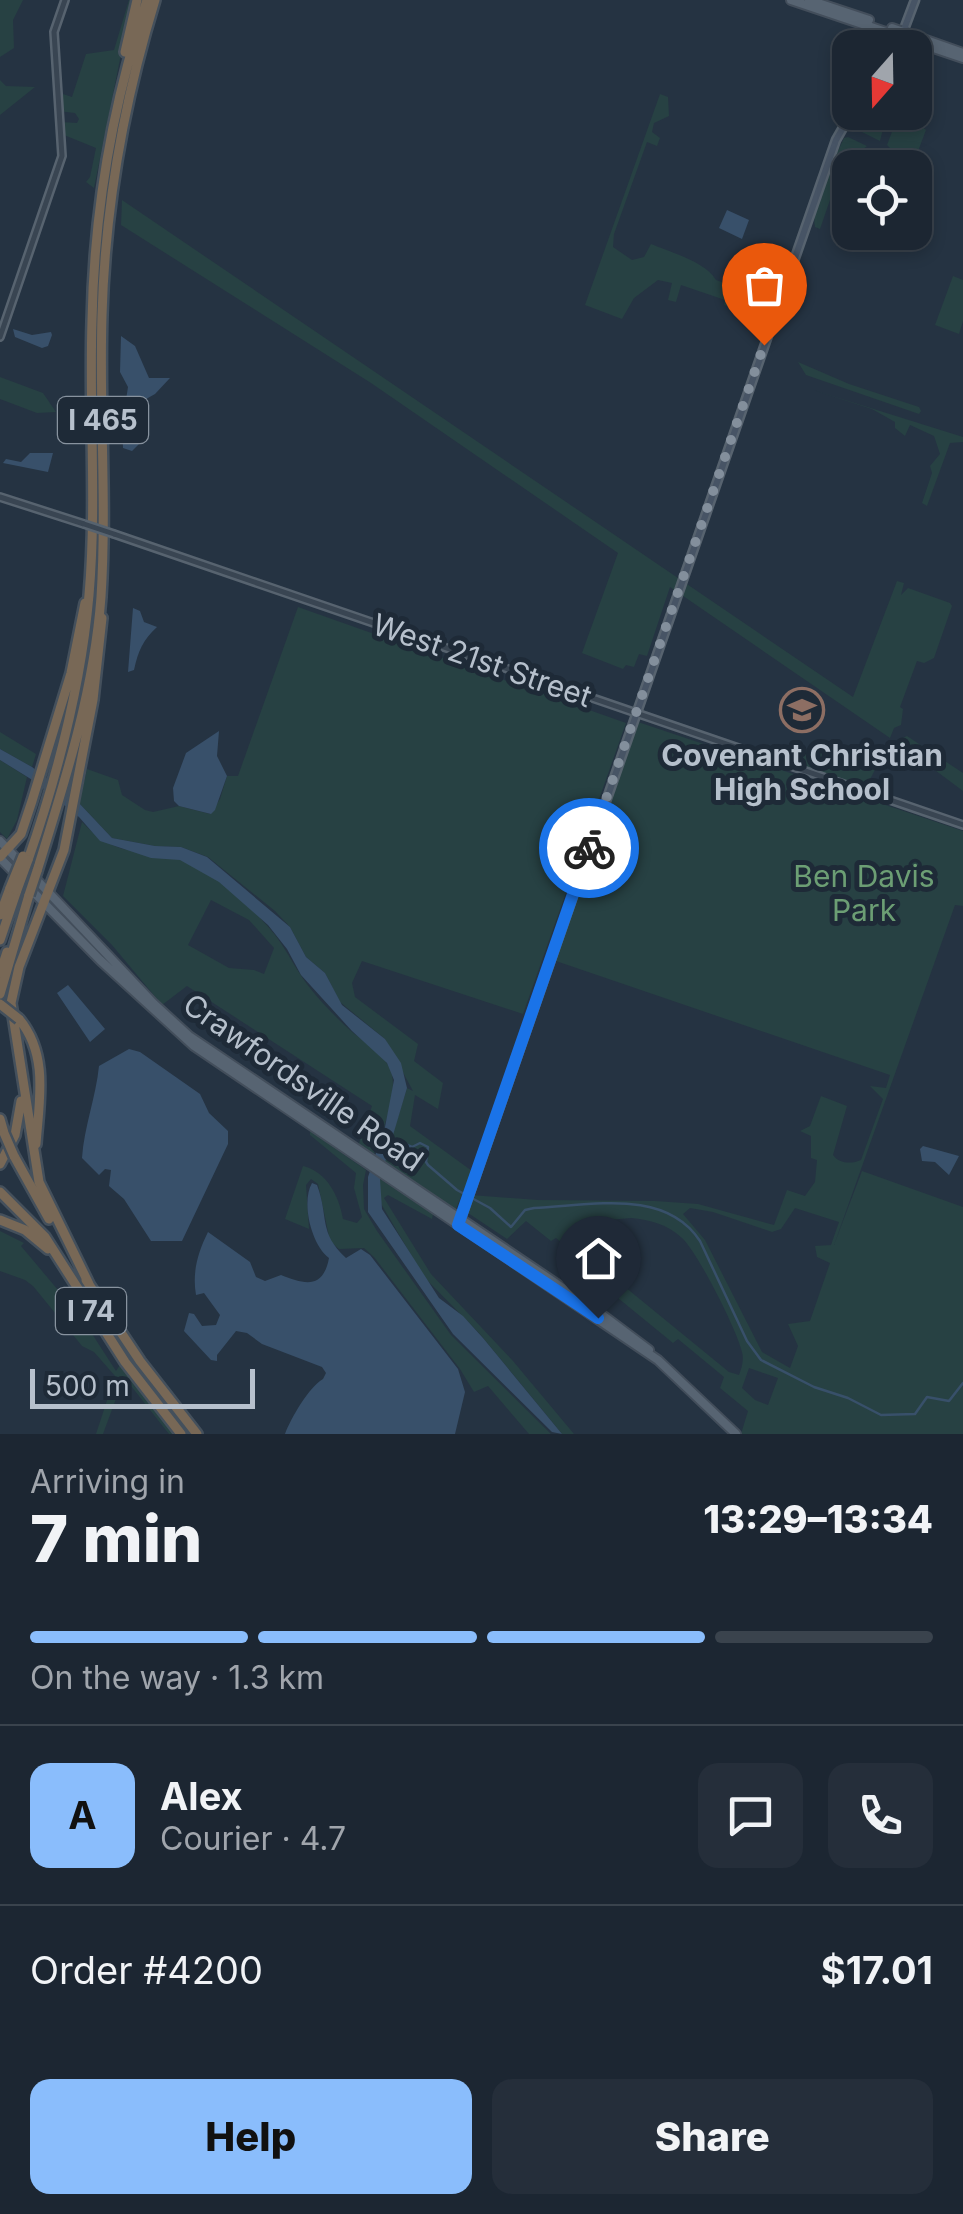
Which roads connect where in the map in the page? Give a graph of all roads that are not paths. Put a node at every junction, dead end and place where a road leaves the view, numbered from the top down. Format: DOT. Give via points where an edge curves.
graph roads {
  1 [pos="65,0"];
  2 [pos="137,0"];
  3 [pos="154,0"];
  4 [pos="791,0"];
  5 [pos="809,0"];
  6 [pos="915,0"];
  7 [pos="889,30"];
  8 [pos="891,30"];
  9 [pos="904,30"];
  10 [pos="932,44"];
  11 [pos="963,55"];
  12 [pos="124,70"];
  13 [pos="842,130"];
  14 [pos="0,337"];
  15 [pos="0,497"];
  16 [pos="90,591"];
  17 [pos="635,713"];
  18 [pos="73,775"];
  19 [pos="963,825"];
  20 [pos="4,845"];
  21 [pos="0,858"];
  22 [pos="14,889"];
  23 [pos="49,891"];
  24 [pos="29,895"];
  25 [pos="44,902"];
  26 [pos="0,915"];
  27 [pos="0,940"];
  28 [pos="0,973"];
  29 [pos="0,994"];
  30 [pos="0,1004"];
  31 [pos="20,1073"];
  32 [pos="0,1119"];
  33 [pos="364,1158"];
  34 [pos="0,1164"];
  35 [pos="38,1176"];
  36 [pos="0,1192"];
  37 [pos="0,1220"];
  38 [pos="460,1222"];
  39 [pos="89,1284"];
  40 [pos="87,1304"];
  41 [pos="181,1434"];
  42 [pos="197,1434"];
  43 [pos="736,1434"];
  1 -- 14 [label="street" via="54,32 62,156"];
  2 -- 12 [label="highway"];
  3 -- 12 [label="highway, I 465"];
  3 -- 18 [label="highway, I 465" via="122,137 105,261 100,600"];
  4 -- 7 [label="main road"];
  5 -- 8 [label="main road"];
  6 -- 9 [label="main road"];
  10 -- 11 [label="main road"];
  12 -- 16 [label="highway, I 465" via="94,273"];
  13 -- 17 [label="main road"];
  15 -- 17 [label="street, West 21st Street, bridge"];
  16 -- 20 [label="highway" via="21,834"];
  16 -- 22 [label="highway, I 465, bridge" via="57,765"];
  17 -- 19 [label="street, West 21st Street"];
  17 -- 38 [label="main road"];
  18 -- 23 [label="highway" via="69,825"];
  18 -- 24 [label="highway, I 465, bridge"];
  20 -- 21 [label="highway"];
  20 -- 23 [label="main road, Crawfordsville Road"];
  21 -- 25 [label="main road, Crawfordsville Road"];
  22 -- 26 [label="highway"];
  22 -- 27 [label="highway, I 465"];
  23 -- 25 [label="highway"];
  23 -- 33 [label="main road, Crawfordsville Road" via="189,1036"];
  24 -- 28 [label="highway, I 465"];
  24 -- 29 [label="highway"];
  25 -- 31 [label="highway" via="12,993"];
  25 -- 33 [label="main road, Crawfordsville Road" via="188,1042"];
  30 -- 35 [label="highway, bridge" via="19,1019 40,1064"];
  31 -- 34 [label="highway" via="18,1122"];
  31 -- 35 [label="highway"];
  32 -- 39 [label="highway, I 74, bridge" via="14,1156"];
  33 -- 38 [label="main road, Crawfordsville Road"];
  35 -- 39 [label="highway"];
  36 -- 40 [label="highway, I 74" via="40,1231"];
  37 -- 40 [label="highway" via="42,1242"];
  38 -- 43 [label="main road, Crawfordsville Road" via="608,1318"];
  39 -- 42 [label="highway, I 74"];
  40 -- 41 [label="highway, I 74"];
}
